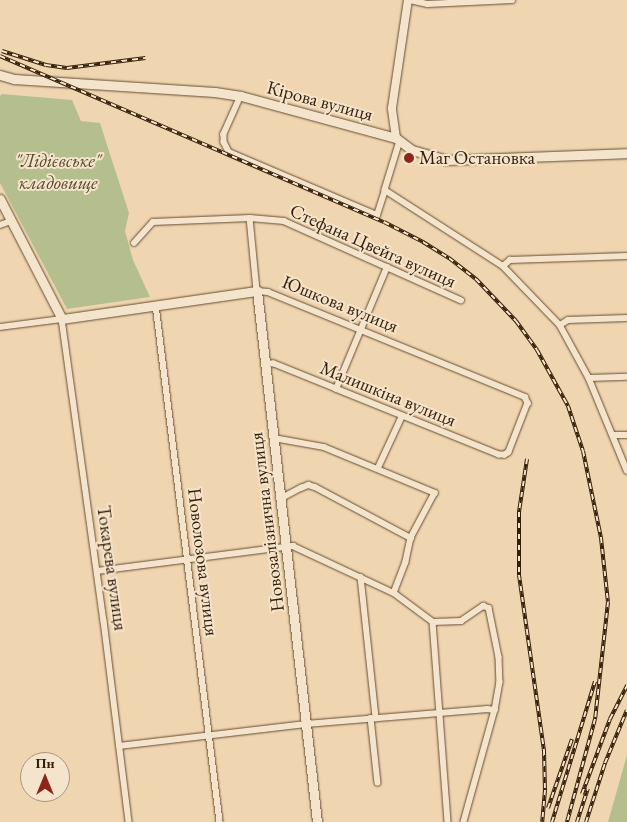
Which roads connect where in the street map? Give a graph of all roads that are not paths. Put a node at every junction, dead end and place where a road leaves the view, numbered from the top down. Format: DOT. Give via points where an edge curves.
graph roads {
  1 [pos="409,0"];
  2 [pos="512,0"];
  3 [pos="462,1"];
  4 [pos="1,76"];
  5 [pos="241,96"];
  6 [pos="398,140"];
  7 [pos="627,153"];
  8 [pos="385,190"];
  9 [pos="0,199"];
  10 [pos="250,218"];
  11 [pos="12,222"];
  12 [pos="0,225"];
  13 [pos="134,243"];
  14 [pos="627,256"];
  15 [pos="503,266"];
  16 [pos="386,267"];
  17 [pos="257,291"];
  18 [pos="461,300"];
  19 [pos="156,305"];
  20 [pos="62,318"];
  21 [pos="627,318"];
  22 [pos="560,325"];
  23 [pos="0,327"];
  24 [pos="361,330"];
  25 [pos="266,364"];
  26 [pos="627,377"];
  27 [pos="589,378"];
  28 [pos="336,389"];
  29 [pos="402,416"];
  30 [pos="614,435"];
  31 [pos="627,435"];
  32 [pos="274,438"];
  33 [pos="499,455"];
  34 [pos="378,468"];
  35 [pos="627,470"];
  36 [pos="280,498"];
  37 [pos="411,538"];
  38 [pos="287,546"];
  39 [pos="187,559"];
  40 [pos="97,571"];
  41 [pos="361,578"];
  42 [pos="394,593"];
  43 [pos="433,622"];
  44 [pos="495,710"];
  45 [pos="440,712"];
  46 [pos="374,718"];
  47 [pos="306,724"];
  48 [pos="209,736"];
  49 [pos="119,746"];
  50 [pos="378,783"];
  51 [pos="129,822"];
  52 [pos="220,822"];
  53 [pos="317,822"];
  54 [pos="448,822"];
  55 [pos="464,822"];
  1 -- 3 [label="street" via="428,4"];
  1 -- 6 [label="street" via="392,108"];
  2 -- 3 [label="street"];
  4 -- 5 [label="main road, Кірова вулиця"];
  5 -- 6 [label="main road, Кірова вулиця"];
  5 -- 8 [label="street" via="224,134 229,152 377,215"];
  6 -- 7 [label="main road, Кірова вулиця" via="412,150 446,160"];
  6 -- 8 [label="street"];
  8 -- 15 [label="street"];
  9 -- 11 [label="main road"];
  10 -- 13 [label="street, Стефана Цвейга вулиця" via="153,222"];
  10 -- 16 [label="street, Стефана Цвейга вулиця" via="284,221"];
  10 -- 17 [label="street, Новозалізнична вулиця"];
  11 -- 12 [label="street"];
  11 -- 20 [label="main road"];
  14 -- 15 [label="street" via="510,260"];
  15 -- 22 [label="street"];
  16 -- 18 [label="street, Стефана Цвейга вулиця"];
  16 -- 24 [label="street"];
  17 -- 19 [label="main road, Юшкова вулиця"];
  17 -- 24 [label="street, Юшкова вулиця" via="264,290"];
  17 -- 25 [label="main road, Новозалізнична вулиця"];
  19 -- 20 [label="main road, Юшкова вулиця"];
  19 -- 39 [label="street, Новолозова вулиця"];
  20 -- 23 [label="street"];
  20 -- 40 [label="street, Токарева вулиця"];
  21 -- 22 [label="street" via="568,320"];
  22 -- 27 [label="street"];
  24 -- 28 [label="street"];
  24 -- 33 [label="street, Юшкова вулиця" via="527,399 528,406 509,452"];
  25 -- 28 [label="street, Малишкіна вулиця" via="274,364"];
  25 -- 32 [label="main road, Новозалізнична вулиця"];
  26 -- 27 [label="street"];
  27 -- 30 [label="street"];
  28 -- 29 [label="street, Малишкіна вулиця"];
  29 -- 33 [label="street, Малишкіна вулиця"];
  29 -- 34 [label="street"];
  30 -- 31 [label="street"];
  30 -- 35 [label="street"];
  32 -- 34 [label="street" via="324,447"];
  32 -- 36 [label="main road, Новозалізнична вулиця"];
  34 -- 37 [label="street" via="435,494"];
  36 -- 37 [label="street" via="308,485 315,487"];
  36 -- 38 [label="main road, Новозалізнична вулиця"];
  37 -- 42 [label="street"];
  38 -- 39 [label="street"];
  38 -- 41 [label="street" via="299,548"];
  38 -- 47 [label="main road, Новозалізнична вулиця"];
  39 -- 40 [label="street"];
  39 -- 48 [label="street, Новолозова вулиця"];
  40 -- 49 [label="street, Токарева вулиця"];
  41 -- 42 [label="street"];
  41 -- 46 [label="street"];
  42 -- 43 [label="street"];
  43 -- 44 [label="street" via="461,621 483,606 489,608 499,657 500,682"];
  43 -- 45 [label="street"];
  44 -- 45 [label="street"];
  44 -- 55 [label="street"];
  45 -- 46 [label="street"];
  45 -- 54 [label="street"];
  46 -- 47 [label="street"];
  46 -- 50 [label="street"];
  47 -- 48 [label="street"];
  47 -- 53 [label="main road, Новозалізнична вулиця"];
  48 -- 49 [label="street"];
  48 -- 52 [label="street, Новолозова вулиця"];
  49 -- 51 [label="street, Токарева вулиця"];
}
